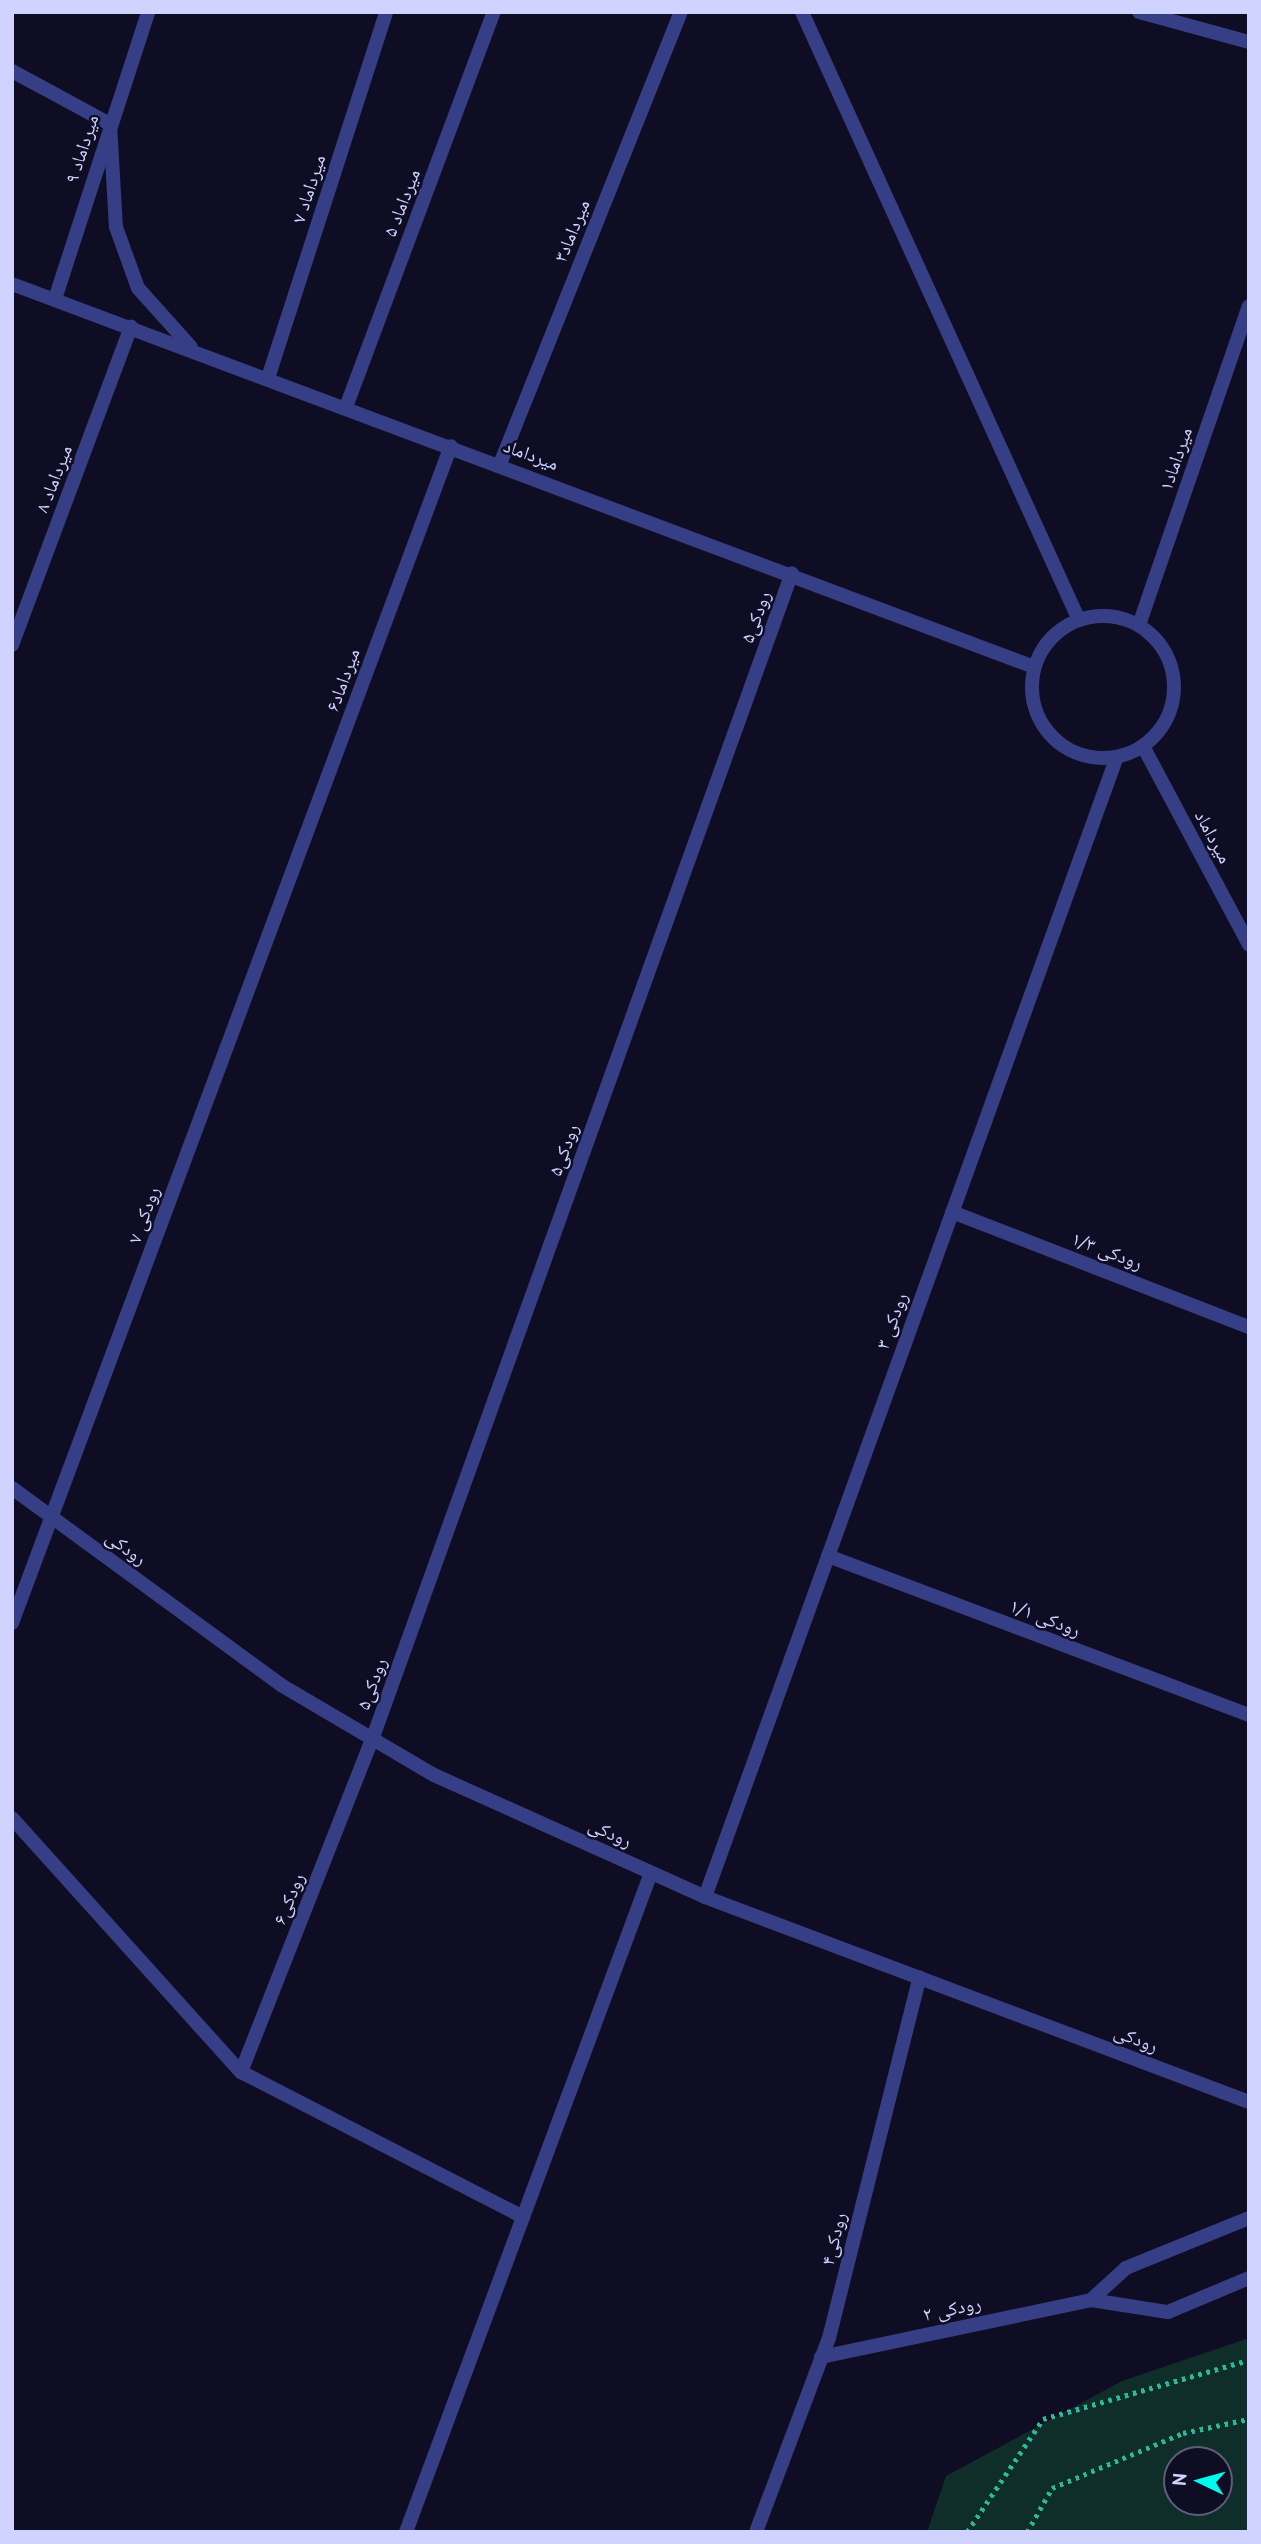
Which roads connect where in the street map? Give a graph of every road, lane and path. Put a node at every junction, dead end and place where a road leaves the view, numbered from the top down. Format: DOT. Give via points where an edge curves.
graph roads {
  1 [pos="148,12"];
  2 [pos="386,12"];
  3 [pos="494,12"];
  4 [pos="681,12"];
  5 [pos="802,12"];
  6 [pos="1139,12"];
  7 [pos="1159,15"];
  8 [pos="1249,42"];
  9 [pos="12,71"];
  10 [pos="110,124"];
  11 [pos="12,284"];
  12 [pos="55,299"];
  13 [pos="1249,306"];
  14 [pos="131,327"];
  15 [pos="194,350"];
  16 [pos="268,378"];
  17 [pos="346,407"];
  18 [pos="451,446"];
  19 [pos="500,464"];
  20 [pos="792,573"];
  21 [pos="1079,620"];
  22 [pos="1139,625"];
  23 [pos="12,645"];
  24 [pos="1034,667"];
  25 [pos="1144,748"];
  26 [pos="1115,759"];
  27 [pos="272,927"];
  28 [pos="1249,945"];
  29 [pos="952,1212"];
  30 [pos="1249,1326"];
  31 [pos="12,1488"];
  32 [pos="52,1517"];
  33 [pos="828,1556"];
  34 [pos="12,1623"];
  35 [pos="1249,1715"];
  36 [pos="372,1740"];
  37 [pos="12,1818"];
  38 [pos="651,1873"];
  39 [pos="705,1897"];
  40 [pos="920,1978"];
  41 [pos="241,2073"];
  42 [pos="1249,2102"];
  43 [pos="523,2217"];
  44 [pos="1249,2218"];
  45 [pos="1249,2278"];
  46 [pos="1091,2300"];
  47 [pos="821,2357"];
  48 [pos="1249,2360"];
  49 [pos="1249,2419"];
  50 [pos="406,2532"];
  51 [pos="756,2532"];
  52 [pos="967,2532"];
  53 [pos="1027,2532"];
  1 -- 10 [label="street, میرداماد ۹"];
  2 -- 16 [label="street, میرداماد ۷"];
  3 -- 17 [label="street, میرداماد ۵"];
  4 -- 19 [label="street, میرداماد۳"];
  5 -- 21 [label="street"];
  6 -- 7 [label="street"];
  7 -- 8 [label="street"];
  9 -- 10 [label="street"];
  10 -- 12 [label="street, میرداماد ۹"];
  10 -- 15 [label="street" via="116,227 138,288"];
  11 -- 12 [label="street, میرداماد"];
  12 -- 14 [label="street, میرداماد"];
  13 -- 22 [label="street, میرداماد۱"];
  14 -- 15 [label="street, میرداماد"];
  14 -- 23 [label="street, میرداماد ۸"];
  15 -- 16 [label="street, میرداماد"];
  16 -- 17 [label="street, میرداماد"];
  17 -- 18 [label="street, میرداماد"];
  18 -- 19 [label="street, میرداماد"];
  18 -- 27 [label="street, میرداماد۶"];
  19 -- 20 [label="street, میرداماد"];
  20 -- 24 [label="street, میرداماد"];
  20 -- 36 [label="street, رودکی۵"];
  21 -- 22 [label="street" via="1110,616"];
  21 -- 24 [label="street" via="1051,638"];
  22 -- 25 [label="street" via="1161,645 1173,671 1174,700 1164,727"];
  24 -- 26 [label="street" via="1033,703 1049,736 1080,756"];
  25 -- 26 [label="street"];
  25 -- 28 [label="street, میرداماد"];
  26 -- 29 [label="street, رودکی ۳"];
  27 -- 32 [label="street, رودکی ۷"];
  29 -- 30 [label="street, رودکی ۱/۳"];
  29 -- 33 [label="street, رودکی ۳"];
  31 -- 32 [label="street, رودکی"];
  32 -- 34 [label="street, رودکی ۷"];
  32 -- 36 [label="street, رودکی" via="281,1685"];
  33 -- 35 [label="street, رودکی ۱/۱"];
  33 -- 39 [label="street, رودکی ۳"];
  36 -- 38 [label="street, رودکی" via="434,1775"];
  36 -- 41 [label="street, رودکی۶"];
  37 -- 41 [label="street"];
  38 -- 39 [label="street, رودکی"];
  38 -- 43 [label="street"];
  39 -- 40 [label="street, رودکی"];
  40 -- 42 [label="street, رودکی"];
  40 -- 47 [label="street, رودکی۴"];
  41 -- 43 [label="street"];
  43 -- 50 [label="street"];
  44 -- 46 [label="street" via="1126,2268"];
  45 -- 46 [label="street, رودکی ۲" via="1168,2312"];
  46 -- 47 [label="street, رودکی ۲"];
  47 -- 51 [label="street, رودکی۴"];
  48 -- 52 [label="path" via="1043,2420"];
  49 -- 53 [label="path" via="1183,2433 1052,2488"];
}
